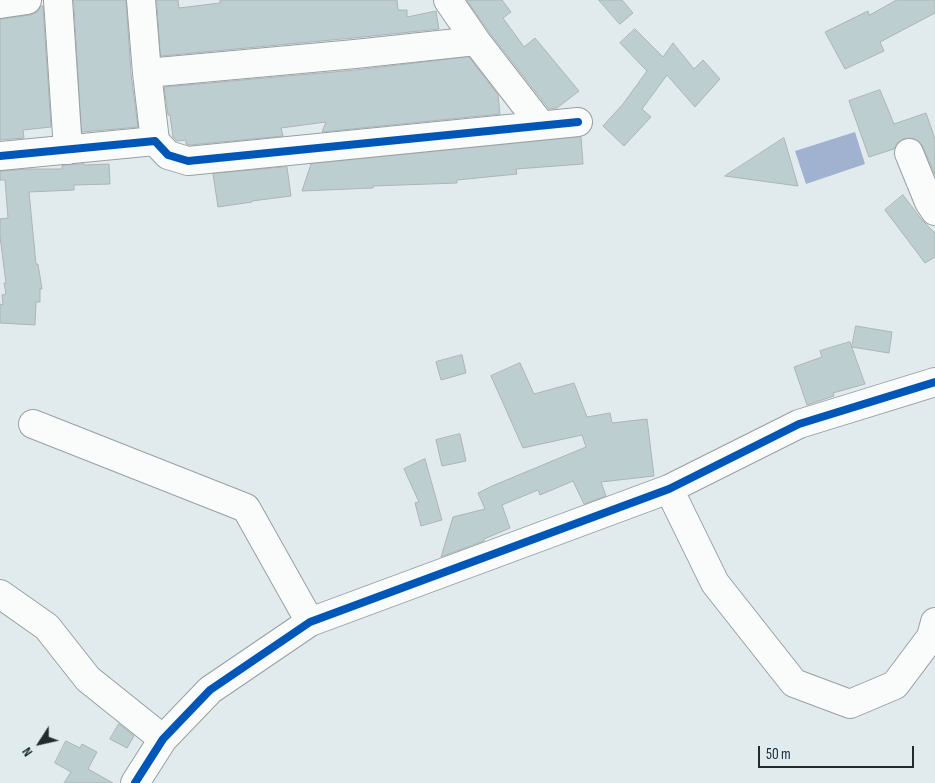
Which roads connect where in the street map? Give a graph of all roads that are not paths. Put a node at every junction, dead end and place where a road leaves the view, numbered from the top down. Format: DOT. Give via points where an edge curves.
graph roads {
  1 [pos="28,0"];
  2 [pos="58,0"];
  3 [pos="141,0"];
  4 [pos="448,0"];
  5 [pos="0,4"];
  6 [pos="476,41"];
  7 [pos="147,73"];
  8 [pos="578,122"];
  9 [pos="541,125"];
  10 [pos="155,141"];
  11 [pos="68,150"];
  12 [pos="909,154"];
  13 [pos="0,156"];
  14 [pos="933,204"];
  15 [pos="935,382"];
  16 [pos="33,424"];
  17 [pos="669,489"];
  18 [pos="0,594"];
  19 [pos="310,622"];
  20 [pos="935,622"];
  21 [pos="163,739"];
  22 [pos="135,783"];
  1 -- 5 [label="street"];
  2 -- 11 [label="street"];
  3 -- 7 [label="street"];
  4 -- 6 [label="street"];
  6 -- 7 [label="street"];
  6 -- 9 [label="street"];
  7 -- 10 [label="street"];
  8 -- 9 [label="street"];
  9 -- 10 [label="street" via="188,162 168,154"];
  10 -- 11 [label="street"];
  11 -- 13 [label="street"];
  12 -- 14 [label="street"];
  15 -- 17 [label="street" via="799,424"];
  16 -- 19 [label="street" via="246,508"];
  17 -- 19 [label="street"];
  17 -- 20 [label="street" via="715,583 794,683 850,704 895,685 932,637"];
  18 -- 21 [label="street" via="47,627 88,679"];
  19 -- 21 [label="street" via="210,690"];
  21 -- 22 [label="street"];
}
